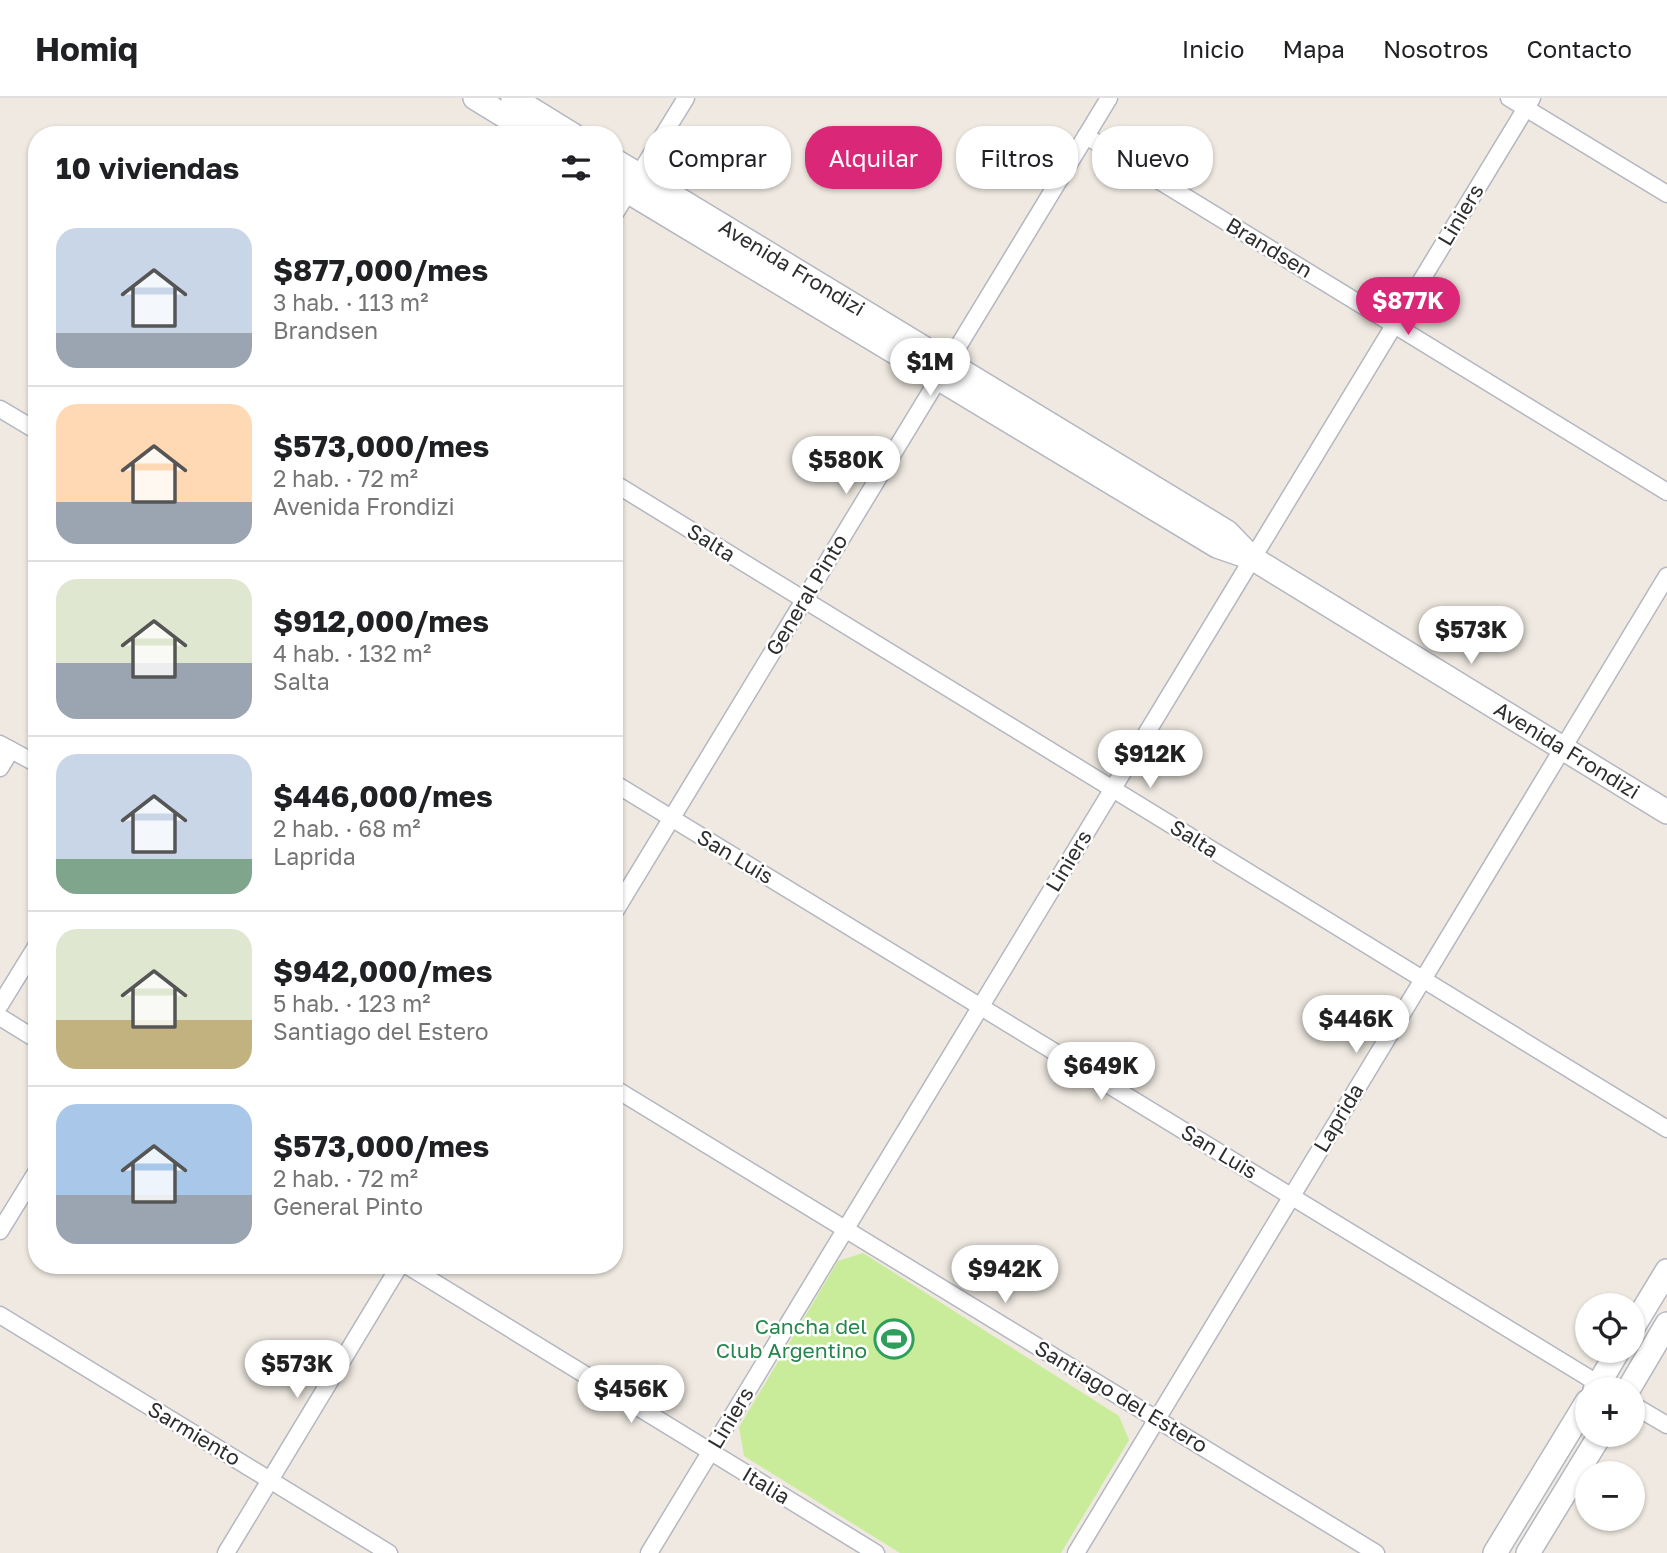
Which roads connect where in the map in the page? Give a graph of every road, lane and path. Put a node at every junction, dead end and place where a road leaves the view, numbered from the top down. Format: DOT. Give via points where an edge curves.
graph roads {
  1 [pos="475,98"];
  2 [pos="513,98"];
  3 [pos="686,98"];
  4 [pos="1110,98"];
  5 [pos="1508,98"];
  6 [pos="1529,103"];
  7 [pos="521,126"];
  8 [pos="558,126"];
  9 [pos="1086,136"];
  10 [pos="627,183"];
  11 [pos="1667,194"];
  12 [pos="1394,325"];
  13 [pos="943,370"];
  14 [pos="0,409"];
  15 [pos="28,426"];
  16 [pos="623,489"];
  17 [pos="1667,492"];
  18 [pos="1252,558"];
  19 [pos="1667,576"];
  20 [pos="805,600"];
  21 [pos="5,747"];
  22 [pos="1562,748"];
  23 [pos="28,759"];
  24 [pos="0,768"];
  25 [pos="623,789"];
  26 [pos="1113,789"];
  27 [pos="1667,812"];
  28 [pos="672,819"];
  29 [pos="623,899"];
  30 [pos="28,959"];
  31 [pos="1423,979"];
  32 [pos="0,1005"];
  33 [pos="980,1007"];
  34 [pos="0,1017"];
  35 [pos="28,1034"];
  36 [pos="623,1093"];
  37 [pos="1667,1129"];
  38 [pos="28,1186"];
  39 [pos="1292,1197"];
  40 [pos="845,1229"];
  41 [pos="0,1231"];
  42 [pos="1667,1271"];
  43 [pos="395,1274"];
  44 [pos="421,1274"];
  45 [pos="1645,1307"];
  46 [pos="0,1315"];
  47 [pos="1667,1324"];
  48 [pos="1575,1377"];
  49 [pos="1636,1377"];
  50 [pos="1645,1412"];
  51 [pos="1157,1419"];
  52 [pos="1667,1425"];
  53 [pos="1575,1426"];
  54 [pos="1593,1447"];
  55 [pos="710,1452"];
  56 [pos="270,1480"];
  57 [pos="226,1553"];
  58 [pos="389,1553"];
  59 [pos="649,1553"];
  60 [pos="876,1553"];
  61 [pos="1076,1553"];
  62 [pos="1376,1553"];
  63 [pos="1495,1553"];
  64 [pos="1528,1553"];
  1 -- 7 [label="street"];
  2 -- 8 [label="street"];
  3 -- 10 [label="street"];
  4 -- 9 [label="street, General Pinto"];
  5 -- 6 [label="street"];
  6 -- 11 [label="street"];
  6 -- 12 [label="street, Liniers"];
  9 -- 12 [label="street, Brandsen"];
  9 -- 13 [label="street, General Pinto"];
  10 -- 13 [label="street, Avenida Frondizi"];
  12 -- 17 [label="street, Brandsen"];
  12 -- 18 [label="street, Liniers"];
  13 -- 18 [label="street, Avenida Frondizi" via="1227,532"];
  13 -- 20 [label="street, General Pinto"];
  14 -- 15 [label="street"];
  16 -- 20 [label="street, Salta"];
  18 -- 22 [label="street, Avenida Frondizi"];
  18 -- 26 [label="street, Liniers"];
  19 -- 22 [label="street, Laprida"];
  20 -- 26 [label="street, Salta"];
  20 -- 28 [label="street, General Pinto"];
  21 -- 23 [label="street"];
  21 -- 24 [label="street"];
  22 -- 27 [label="street, Avenida Frondizi"];
  22 -- 31 [label="street, Laprida"];
  25 -- 28 [label="street, San Luis"];
  26 -- 31 [label="street, Salta"];
  26 -- 33 [label="street, Liniers"];
  28 -- 29 [label="street, General Pinto"];
  28 -- 33 [label="street, San Luis"];
  30 -- 32 [label="street"];
  31 -- 37 [label="street, Salta"];
  31 -- 39 [label="street, Laprida"];
  33 -- 39 [label="street, San Luis"];
  33 -- 40 [label="street, Liniers"];
  34 -- 35 [label="street"];
  36 -- 40 [label="street, Santiago del Estero"];
  38 -- 41 [label="street"];
  39 -- 48 [label="street, San Luis"];
  39 -- 51 [label="street, Laprida"];
  40 -- 51 [label="street, Santiago del Estero"];
  40 -- 55 [label="street, Liniers"];
  42 -- 45 [label="street"];
  43 -- 56 [label="street"];
  44 -- 55 [label="street, Italia"];
  46 -- 56 [label="street, Sarmiento"];
  47 -- 49 [label="street"];
  50 -- 52 [label="street"];
  51 -- 61 [label="street, Laprida"];
  51 -- 62 [label="street, Santiago del Estero"];
  53 -- 63 [label="street"];
  54 -- 64 [label="street"];
  55 -- 59 [label="street, Liniers"];
  55 -- 60 [label="street, Italia"];
  56 -- 57 [label="street"];
  56 -- 58 [label="street, Sarmiento"];
}
